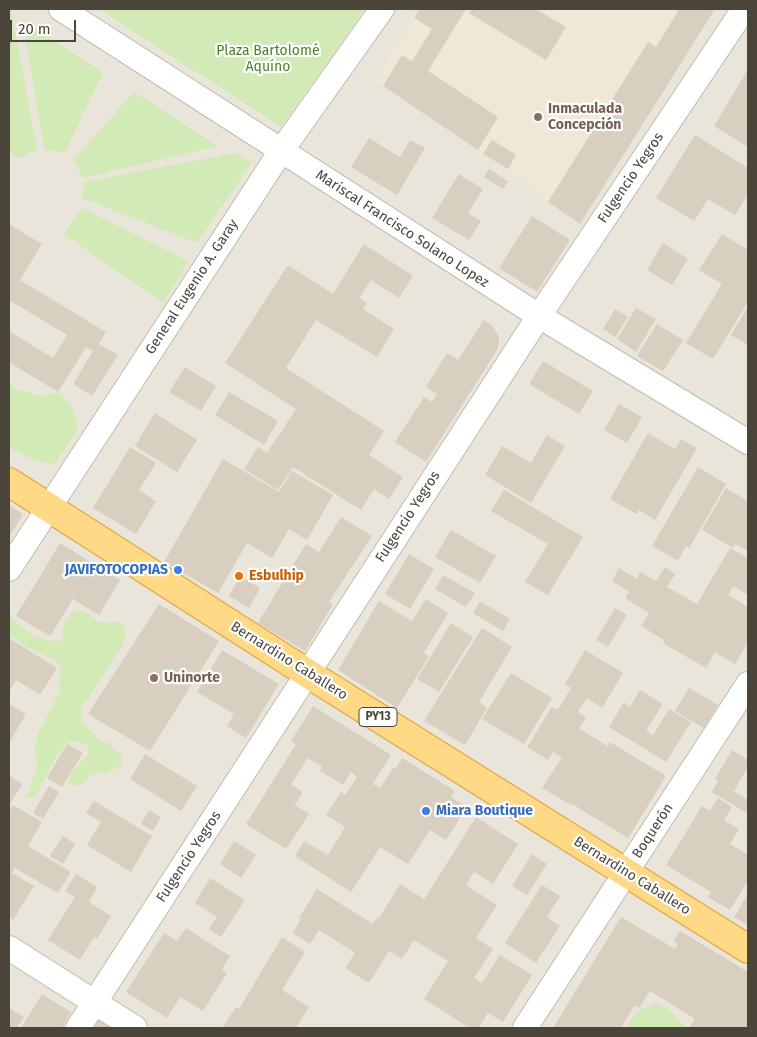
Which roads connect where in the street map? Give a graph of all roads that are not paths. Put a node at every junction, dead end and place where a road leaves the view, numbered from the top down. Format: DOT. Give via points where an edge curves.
graph roads {
  1 [pos="61,9"];
  2 [pos="382,9"];
  3 [pos="744,9"];
  4 [pos="281,151"];
  5 [pos="539,316"];
  6 [pos="748,442"];
  7 [pos="9,482"];
  8 [pos="48,507"];
  9 [pos="9,569"];
  10 [pos="307,673"];
  11 [pos="748,684"];
  12 [pos="627,872"];
  13 [pos="9,948"];
  14 [pos="748,950"];
  15 [pos="95,1003"];
  16 [pos="78,1028"];
  17 [pos="135,1028"];
  18 [pos="525,1028"];
  1 -- 4 [label="street, Mariscal Francisco Solano Lopez"];
  2 -- 4 [label="street, General Eugenio A. Garay"];
  3 -- 5 [label="street, Fulgencio Yegros"];
  4 -- 5 [label="street, Mariscal Francisco Solano Lopez"];
  4 -- 8 [label="street, General Eugenio A. Garay"];
  5 -- 6 [label="street, Mariscal Francisco Solano Lopez"];
  5 -- 10 [label="street, Fulgencio Yegros"];
  7 -- 8 [label="highway, Bernardino Caballero / PY13"];
  8 -- 9 [label="street, General Eugenio A. Garay"];
  8 -- 10 [label="highway, Bernardino Caballero / PY13"];
  10 -- 12 [label="highway, Bernardino Caballero / PY13"];
  10 -- 15 [label="street, Fulgencio Yegros"];
  11 -- 12 [label="street, Boquerón"];
  12 -- 14 [label="highway, Bernardino Caballero / PY13"];
  12 -- 18 [label="street, Boquerón"];
  13 -- 15 [label="street"];
  15 -- 16 [label="street, Fulgencio Yegros"];
  15 -- 17 [label="street"];
}
